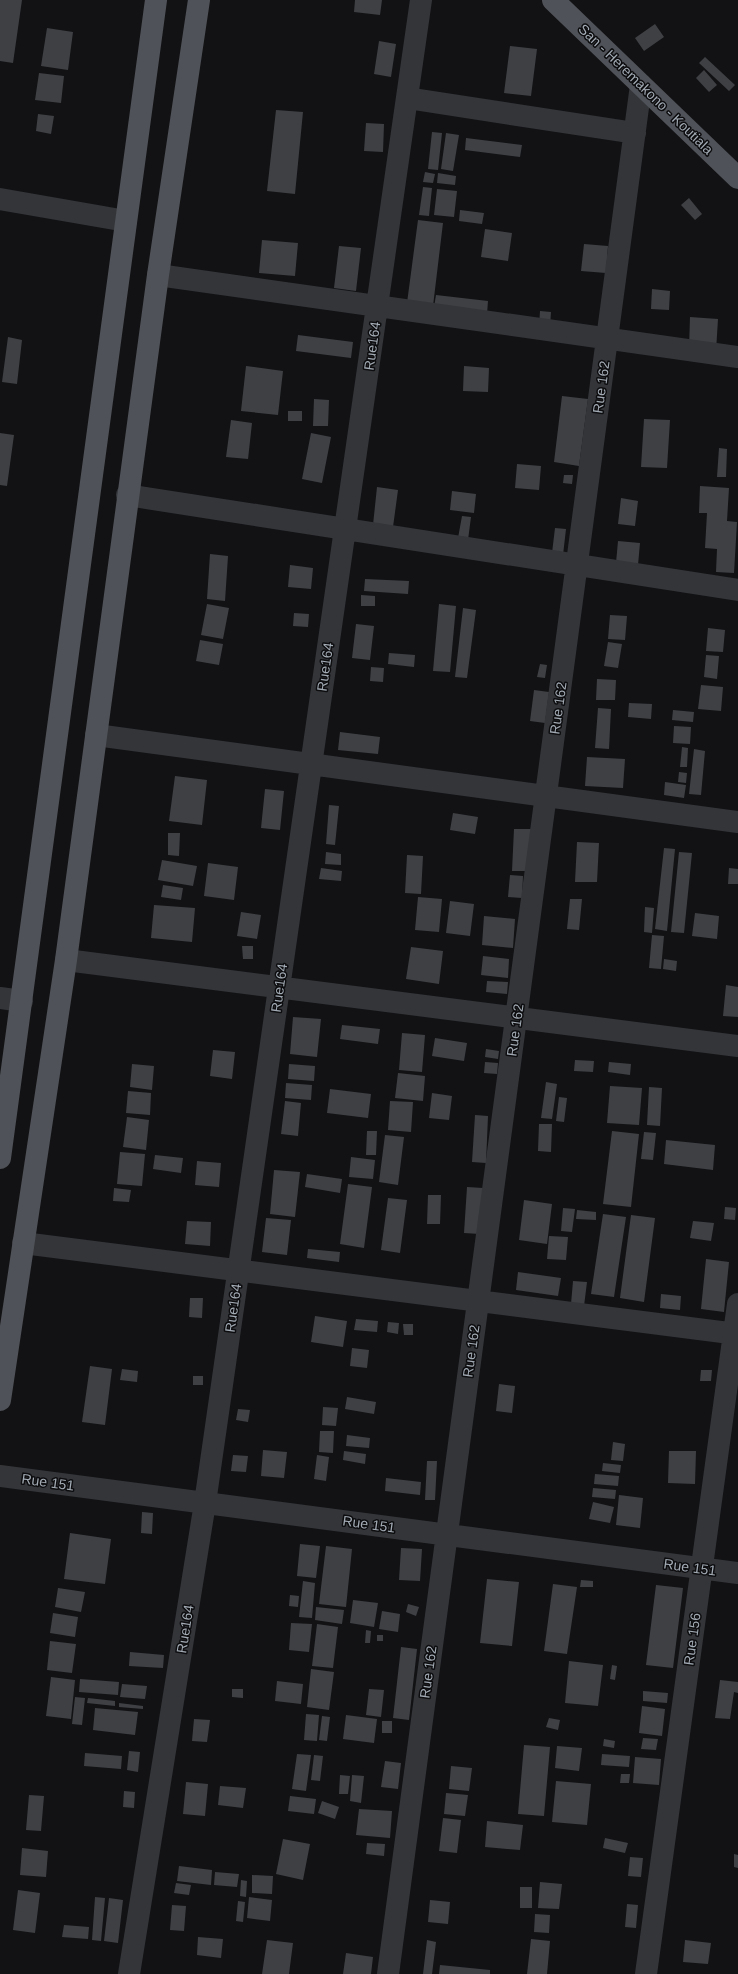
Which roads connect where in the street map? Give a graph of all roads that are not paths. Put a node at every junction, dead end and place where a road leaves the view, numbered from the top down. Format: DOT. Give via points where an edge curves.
graph roads {
  1 [pos="156,0"];
  2 [pos="199,0"];
  3 [pos="421,0"];
  4 [pos="562,3"];
  5 [pos="641,85"];
  6 [pos="407,98"];
  7 [pos="635,133"];
  8 [pos="738,178"];
  9 [pos="0,199"];
  10 [pos="126,221"];
  11 [pos="158,275"];
  12 [pos="377,306"];
  13 [pos="608,339"];
  14 [pos="738,357"];
  15 [pos="127,495"];
  16 [pos="345,529"];
  17 [pos="577,565"];
  18 [pos="738,590"];
  19 [pos="96,735"];
  20 [pos="311,764"];
  21 [pos="546,796"];
  22 [pos="738,822"];
  23 [pos="66,960"];
  24 [pos="280,987"];
  25 [pos="0,998"];
  26 [pos="22,1001"];
  27 [pos="516,1018"];
  28 [pos="738,1046"];
  29 [pos="0,1158"];
  30 [pos="23,1243"];
  31 [pos="239,1271"];
  32 [pos="478,1301"];
  33 [pos="738,1304"];
  34 [pos="736,1334"];
  35 [pos="0,1400"];
  36 [pos="0,1476"];
  37 [pos="205,1503"];
  38 [pos="447,1535"];
  39 [pos="702,1568"];
  40 [pos="738,1573"];
  41 [pos="129,1974"];
  42 [pos="388,1974"];
  43 [pos="646,1974"];
  1 -- 10 [label="main road"];
  2 -- 11 [label="main road"];
  3 -- 6 [label="street, Rue164"];
  4 -- 5 [label="main road, San - Heremakono - Koutiala"];
  5 -- 7 [label="street, Rue 162"];
  5 -- 8 [label="main road, San - Heremakono - Koutiala"];
  6 -- 7 [label="street"];
  6 -- 12 [label="street, Rue164"];
  7 -- 13 [label="street, Rue 162"];
  9 -- 10 [label="street"];
  10 -- 26 [label="main road"];
  11 -- 12 [label="street"];
  11 -- 15 [label="main road"];
  12 -- 13 [label="street"];
  12 -- 16 [label="street, Rue164"];
  13 -- 14 [label="street"];
  13 -- 17 [label="street, Rue 162"];
  15 -- 16 [label="street"];
  15 -- 19 [label="main road"];
  16 -- 17 [label="street"];
  16 -- 20 [label="street, Rue164"];
  17 -- 18 [label="street"];
  17 -- 21 [label="street, Rue 162"];
  19 -- 20 [label="street"];
  19 -- 23 [label="main road"];
  20 -- 21 [label="street"];
  20 -- 24 [label="street, Rue164"];
  21 -- 22 [label="street"];
  21 -- 27 [label="street, Rue 162"];
  23 -- 24 [label="street"];
  23 -- 30 [label="main road"];
  24 -- 27 [label="street"];
  24 -- 31 [label="street, Rue164"];
  25 -- 26 [label="street"];
  26 -- 29 [label="main road"];
  27 -- 28 [label="street"];
  27 -- 32 [label="street, Rue 162"];
  30 -- 31 [label="street"];
  30 -- 35 [label="main road"];
  31 -- 32 [label="street"];
  31 -- 37 [label="street, Rue164"];
  32 -- 34 [label="street"];
  32 -- 38 [label="street, Rue 162"];
  33 -- 34 [label="street, Rue 156"];
  34 -- 39 [label="street, Rue 156"];
  36 -- 37 [label="street, Rue 151"];
  37 -- 38 [label="street, Rue 151"];
  37 -- 41 [label="street, Rue164"];
  38 -- 39 [label="street, Rue 151"];
  38 -- 42 [label="street, Rue 162"];
  39 -- 40 [label="street, Rue 151"];
  39 -- 43 [label="street, Rue 156"];
}
